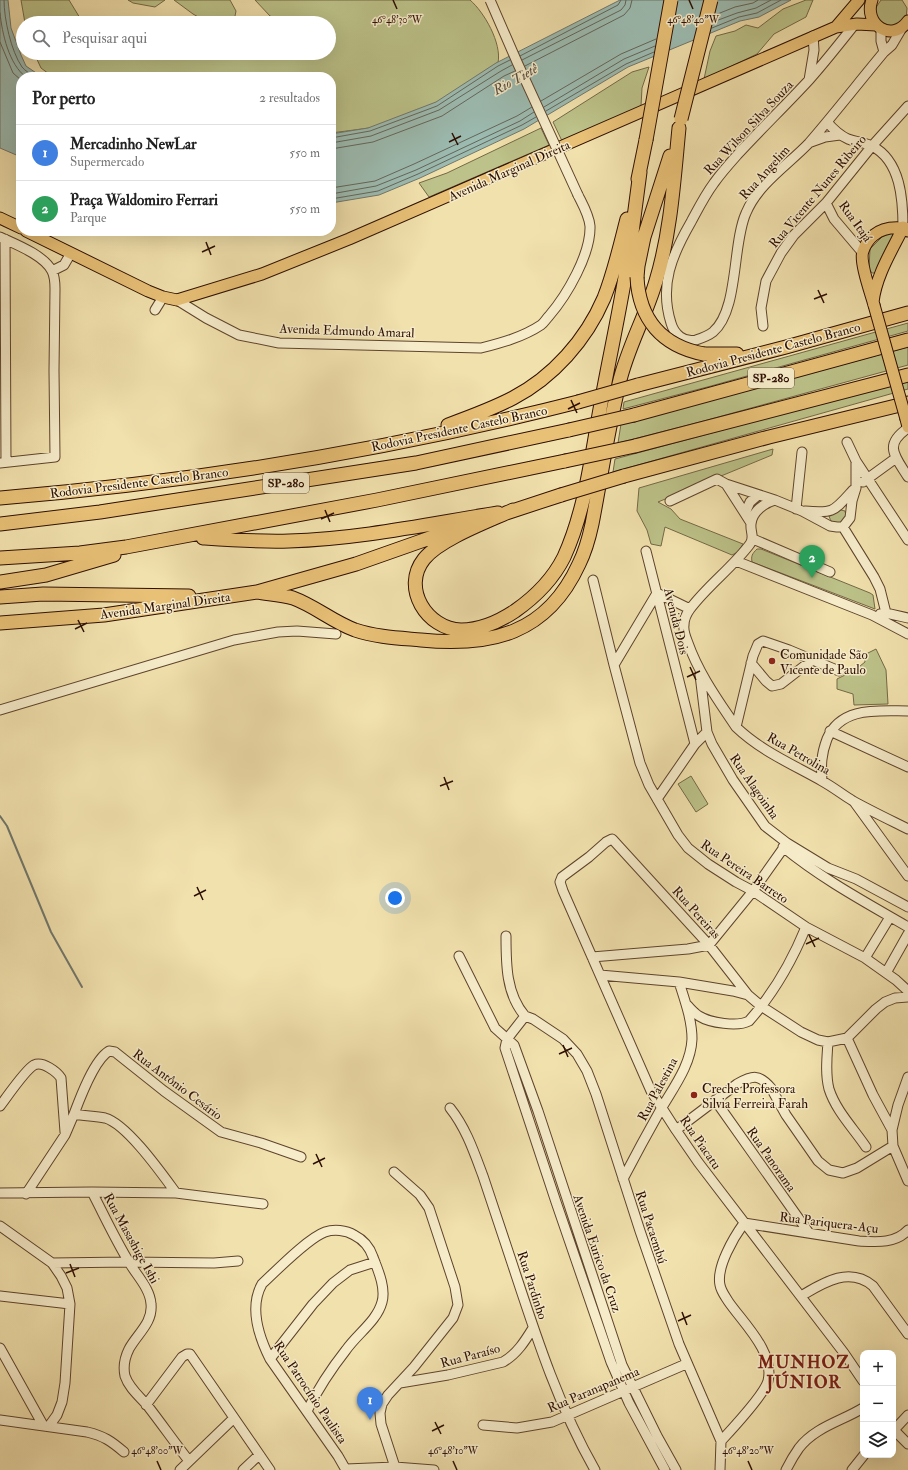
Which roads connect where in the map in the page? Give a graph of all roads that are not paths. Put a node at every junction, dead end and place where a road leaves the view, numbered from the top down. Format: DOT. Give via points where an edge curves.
graph roads {
  1 [pos="490,0"];
  2 [pos="671,0"];
  3 [pos="711,0"];
  4 [pos="859,0"];
  5 [pos="872,0"];
  6 [pos="855,24"];
  7 [pos="906,24"];
  8 [pos="836,27"];
  9 [pos="878,27"];
  10 [pos="813,36"];
  11 [pos="838,46"];
  12 [pos="884,52"];
  13 [pos="809,80"];
  14 [pos="908,106"];
  15 [pos="827,122"];
  16 [pos="680,124"];
  17 [pos="840,135"];
  18 [pos="861,142"];
  19 [pos="808,144"];
  20 [pos="872,146"];
  21 [pos="864,156"];
  22 [pos="885,157"];
  23 [pos="641,168"];
  24 [pos="826,203"];
  25 [pos="0,218"];
  26 [pos="16,226"];
  27 [pos="906,229"];
  28 [pos="36,236"];
  29 [pos="2,238"];
  30 [pos="862,252"];
  31 [pos="71,253"];
  32 [pos="52,271"];
  33 [pos="866,277"];
  34 [pos="879,277"];
  35 [pos="163,297"];
  36 [pos="177,300"];
  37 [pos="874,304"];
  38 [pos="155,310"];
  39 [pos="908,313"];
  40 [pos="671,326"];
  41 [pos="763,326"];
  42 [pos="908,340"];
  43 [pos="786,347"];
  44 [pos="908,375"];
  45 [pos="908,393"];
  46 [pos="908,403"];
  47 [pos="907,424"];
  48 [pos="769,437"];
  49 [pos="405,441"];
  50 [pos="847,442"];
  51 [pos="802,452"];
  52 [pos="896,458"];
  53 [pos="856,462"];
  54 [pos="3,463"];
  55 [pos="908,477"];
  56 [pos="868,478"];
  57 [pos="726,484"];
  58 [pos="856,488"];
  59 [pos="758,495"];
  60 [pos="0,498"];
  61 [pos="775,500"];
  62 [pos="670,501"];
  63 [pos="513,510"];
  64 [pos="799,510"];
  65 [pos="745,513"];
  66 [pos="751,523"];
  67 [pos="0,524"];
  68 [pos="844,526"];
  69 [pos="180,537"];
  70 [pos="753,539"];
  71 [pos="908,540"];
  72 [pos="646,551"];
  73 [pos="0,558"];
  74 [pos="736,561"];
  75 [pos="830,572"];
  76 [pos="593,580"];
  77 [pos="0,582"];
  78 [pos="257,592"];
  79 [pos="657,593"];
  80 [pos="229,596"];
  81 [pos="0,597"];
  82 [pos="690,609"];
  83 [pos="886,613"];
  84 [pos="872,616"];
  85 [pos="908,618"];
  86 [pos="0,623"];
  87 [pos="336,634"];
  88 [pos="908,634"];
  89 [pos="812,660"];
  90 [pos="751,663"];
  91 [pos="614,665"];
  92 [pos="839,671"];
  93 [pos="700,673"];
  94 [pos="0,710"];
  95 [pos="908,711"];
  96 [pos="736,727"];
  97 [pos="830,731"];
  98 [pos="707,732"];
  99 [pos="695,744"];
  100 [pos="908,767"];
  101 [pos="822,782"];
  102 [pos="657,799"];
  103 [pos="854,802"];
  104 [pos="908,829"];
  105 [pos="785,845"];
  106 [pos="828,868"];
  107 [pos="908,876"];
  108 [pos="823,877"];
  109 [pos="563,891"];
  110 [pos="753,891"];
  111 [pos="908,907"];
  112 [pos="890,916"];
  113 [pos="806,927"];
  114 [pos="908,927"];
  115 [pos="908,934"];
  116 [pos="506,936"];
  117 [pos="709,945"];
  118 [pos="459,956"];
  119 [pos="592,957"];
  120 [pos="865,958"];
  121 [pos="886,973"];
  122 [pos="600,975"];
  123 [pos="679,982"];
  124 [pos="907,991"];
  125 [pos="748,995"];
  126 [pos="687,1005"];
  127 [pos="761,1006"];
  128 [pos="525,1016"];
  129 [pos="847,1038"];
  130 [pos="507,1039"];
  131 [pos="828,1042"];
  132 [pos="908,1077"];
  133 [pos="715,1100"];
  134 [pos="0,1106"];
  135 [pos="450,1108"];
  136 [pos="662,1108"];
  137 [pos="74,1114"];
  138 [pos="676,1130"];
  139 [pos="892,1130"];
  140 [pos="65,1135"];
  141 [pos="893,1146"];
  142 [pos="866,1147"];
  143 [pos="301,1157"];
  144 [pos="394,1172"];
  145 [pos="623,1179"];
  146 [pos="908,1181"];
  147 [pos="92,1192"];
  148 [pos="0,1193"];
  149 [pos="176,1193"];
  150 [pos="26,1194"];
  151 [pos="263,1204"];
  152 [pos="571,1211"];
  153 [pos="560,1215"];
  154 [pos="744,1224"];
  155 [pos="0,1226"];
  156 [pos="908,1230"];
  157 [pos="809,1233"];
  158 [pos="238,1260"];
  159 [pos="128,1262"];
  160 [pos="375,1262"];
  161 [pos="52,1263"];
  162 [pos="0,1296"];
  163 [pos="801,1296"];
  164 [pos="70,1304"];
  165 [pos="533,1328"];
  166 [pos="908,1334"];
  167 [pos="0,1348"];
  168 [pos="270,1359"];
  169 [pos="686,1364"];
  170 [pos="860,1377"];
  171 [pos="400,1383"];
  172 [pos="632,1387"];
  173 [pos="624,1392"];
  174 [pos="146,1405"];
  175 [pos="860,1410"];
  176 [pos="307,1411"];
  177 [pos="908,1415"];
  178 [pos="567,1416"];
  179 [pos="234,1418"];
  180 [pos="0,1420"];
  181 [pos="483,1425"];
  182 [pos="46,1426"];
  183 [pos="896,1426"];
  184 [pos="896,1432"];
  185 [pos="721,1441"];
  186 [pos="908,1444"];
  187 [pos="124,1452"];
  188 [pos="259,1455"];
  189 [pos="862,1458"];
  190 [pos="189,1461"];
  191 [pos="395,1467"];
  192 [pos="593,1469"];
  193 [pos="180,1470"];
  194 [pos="244,1470"];
  195 [pos="270,1470"];
  196 [pos="346,1470"];
  197 [pos="434,1470"];
  198 [pos="665,1470"];
  199 [pos="676,1470"];
  200 [pos="720,1470"];
  201 [pos="786,1470"];
  202 [pos="852,1470"];
  1 -- 36 [label="street, Avenida Edmundo Amaral, bridge" via="590,224 588,247 583,259 565,296 541,325 515,338 481,348 279,343 239,335"];
  2 -- 23 [label="highway, bridge"];
  3 -- 16 [label="highway, bridge"];
  4 -- 8 [label="main road"];
  5 -- 9 [label="main road" via="870,14"];
  6 -- 8 [label="main road, Avenida Marginal Direita"];
  6 -- 9 [label="main road, Avenida Marginal Direita"];
  6 -- 11 [label="street, Rua Wilson Silva Souza"];
  7 -- 9 [label="main road, Avenida Marginal Direita" via="895,31"];
  7 -- 12 [label="street, Rua Angelim"];
  8 -- 10 [label="main road, Avenida Marginal Direita"];
  8 -- 11 [label="street"];
  9 -- 12 [label="street"];
  10 -- 13 [label="street, Rua Wilson Silva Souza" via="814,50"];
  10 -- 36 [label="main road, Avenida Marginal Direita" via="350,239 262,274"];
  11 -- 13 [label="street, Rua Wilson Silva Souza"];
  12 -- 15 [label="street, Rua Angelim"];
  13 -- 40 [label="street, Rua Wilson Silva Souza" via="736,156 708,191 679,245 668,274 666,299"];
  14 -- 20 [label="street, Rua Vicente Nunes Ribeiro"];
  15 -- 17 [label="street"];
  15 -- 19 [label="street, Rua Angelim"];
  16 -- 43 [label="highway, bridge" via="644,237 638,266 638,290 644,312 657,330 672,344 704,354 741,354"];
  16 -- 78 [label="highway" via="661,263 650,303 619,383 586,547 572,580 560,596 543,614 513,632 495,638 462,643 370,634 354,630 293,598"];
  17 -- 18 [label="street"];
  17 -- 19 [label="street" via="825,137"];
  18 -- 20 [label="street"];
  18 -- 21 [label="street"];
  19 -- 40 [label="street, Rua Angelim" via="769,182 748,208 740,232 726,313 720,324 706,337 692,341 683,340"];
  20 -- 21 [label="street, Rua Vicente Nunes Ribeiro"];
  20 -- 22 [label="street"];
  21 -- 22 [label="street"];
  21 -- 24 [label="street, Rua Vicente Nunes Ribeiro"];
  22 -- 27 [label="street" via="892,167 899,187"];
  23 -- 49 [label="highway" via="612,277 584,334 564,359 514,398 469,418"];
  23 -- 63 [label="highway" via="631,241 590,467 576,524 563,560 534,596 500,620 462,630 441,626 432,620 419,602 416,592 417,575 423,560 443,543"];
  24 -- 30 [label="street, Rua Itajá" via="834,219"];
  24 -- 41 [label="street, Rua Vicente Nunes Ribeiro" via="794,235 766,280 761,308"];
  25 -- 26 [label="main road"];
  27 -- 30 [label="main road" via="895,227 879,231"];
  27 -- 34 [label="main road"];
  28 -- 31 [label="main road, Avenida Edmundo Amaral"];
  29 -- 32 [label="street" via="41,259"];
  29 -- 54 [label="street"];
  30 -- 33 [label="main road, Rua Itajá"];
  31 -- 32 [label="street" via="64,265"];
  31 -- 35 [label="main road, Avenida Edmundo Amaral"];
  32 -- 54 [label="street" via="55,279 55,457"];
  33 -- 34 [label="main road"];
  33 -- 37 [label="main road, Rua Itajá"];
  34 -- 37 [label="main road"];
  35 -- 36 [label="main road, Avenida Edmundo Amaral"];
  35 -- 38 [label="street"];
  37 -- 47 [label="main road, Rua Itajá, bridge"];
  39 -- 43 [label="highway, Rodovia Presidente Castelo Branco"];
  42 -- 67 [label="highway, Rodovia Presidente Castelo Branco / SP-280, bridge" via="634,415 416,463 100,512"];
  43 -- 49 [label="highway, Rodovia Presidente Castelo Branco, bridge" via="500,422"];
  44 -- 69 [label="highway, SP-280, bridge" via="635,446 378,500"];
  45 -- 48 [label="highway"];
  46 -- 48 [label="highway"];
  47 -- 52 [label="street" via="894,440"];
  48 -- 63 [label="highway, bridge" via="624,476"];
  49 -- 60 [label="highway, Rodovia Presidente Castelo Branco" via="243,469 128,485"];
  50 -- 53 [label="street"];
  51 -- 64 [label="street"];
  52 -- 55 [label="street"];
  52 -- 56 [label="street"];
  53 -- 56 [label="street"];
  53 -- 58 [label="street"];
  56 -- 58 [label="street"];
  56 -- 71 [label="street"];
  57 -- 59 [label="street"];
  57 -- 62 [label="street" via="717,479"];
  57 -- 65 [label="street"];
  58 -- 64 [label="street" via="840,505 830,511 824,513"];
  58 -- 68 [label="street" via="850,518"];
  59 -- 61 [label="street"];
  59 -- 65 [label="street" via="750,502"];
  61 -- 64 [label="street"];
  61 -- 66 [label="street" via="760,507"];
  63 -- 69 [label="highway" via="367,534 316,539 257,541"];
  63 -- 78 [label="highway" via="356,564"];
  64 -- 68 [label="street" via="830,526"];
  65 -- 66 [label="street"];
  66 -- 70 [label="street"];
  68 -- 83 [label="street" via="874,576"];
  69 -- 73 [label="highway, SP-280" via="80,553"];
  69 -- 77 [label="highway" via="46,575"];
  70 -- 74 [label="street"];
  70 -- 75 [label="street"];
  72 -- 79 [label="street, Avenida Dois"];
  74 -- 82 [label="street"];
  74 -- 84 [label="street"];
  76 -- 91 [label="street, Rua Pereira Barreto"];
  78 -- 80 [label="highway, Avenida Marginal Direita"];
  79 -- 82 [label="street"];
  79 -- 91 [label="street"];
  79 -- 99 [label="street, Avenida Dois"];
  80 -- 81 [label="highway" via="43,594"];
  80 -- 86 [label="highway, Avenida Marginal Direita" via="104,615"];
  82 -- 93 [label="street" via="684,629"];
  83 -- 84 [label="street"];
  83 -- 85 [label="street"];
  84 -- 88 [label="street"];
  87 -- 94 [label="street" via="278,632 234,640"];
  89 -- 90 [label="street" via="763,641 758,644"];
  89 -- 90 [label="street" via="781,684 772,686"];
  89 -- 92 [label="street"];
  90 -- 96 [label="street"];
  91 -- 102 [label="street, Rua Pereira Barreto" via="640,763"];
  93 -- 96 [label="street, Rua Petrolina"];
  93 -- 98 [label="street, Rua Alagoinha"];
  95 -- 97 [label="street" via="856,714 838,722"];
  96 -- 101 [label="street, Rua Petrolina" via="759,746"];
  97 -- 100 [label="street"];
  97 -- 101 [label="street" via="820,761"];
  98 -- 99 [label="street"];
  98 -- 105 [label="street, Rua Alagoinha" via="722,762 765,826"];
  99 -- 102 [label="street"];
  101 -- 103 [label="street, Rua Petrolina"];
  102 -- 110 [label="street, Rua Pereira Barreto" via="688,848 708,864"];
  103 -- 104 [label="street, Rua Petrolina"];
  103 -- 107 [label="street"];
  105 -- 106 [label="street, Rua Alagoinha"];
  105 -- 108 [label="street"];
  105 -- 110 [label="street"];
  106 -- 108 [label="street"];
  106 -- 111 [label="street, Rua Alagoinha" via="856,879"];
  108 -- 112 [label="street"];
  109 -- 117 [label="street, Rua Pereiras" via="560,882 562,877 612,839"];
  109 -- 119 [label="street, Rua Piacatu"];
  110 -- 113 [label="street, Rua Pereira Barreto"];
  110 -- 117 [label="street"];
  112 -- 114 [label="street"];
  112 -- 120 [label="street"];
  113 -- 120 [label="street, Rua Pereira Barreto"];
  113 -- 127 [label="street" via="794,955"];
  115 -- 121 [label="street"];
  116 -- 128 [label="street" via="509,983 518,1008"];
  117 -- 119 [label="street"];
  117 -- 125 [label="street, Rua Pereiras"];
  118 -- 130 [label="street, Avenida Eurico da Cruz" via="495,1028"];
  119 -- 122 [label="street, Rua Piacatu"];
  120 -- 121 [label="street, Rua Pereira Barreto"];
  121 -- 124 [label="street, Rua Pereira Barreto"];
  122 -- 123 [label="street"];
  122 -- 136 [label="street, Rua Piacatu" via="644,1076"];
  123 -- 125 [label="street"];
  123 -- 126 [label="street, Rua Palestina"];
  124 -- 129 [label="street" via="876,1009"];
  125 -- 127 [label="street"];
  126 -- 127 [label="street" via="705,1019 738,1025 749,1022"];
  126 -- 136 [label="street, Rua Palestina" via="692,1039 690,1052"];
  127 -- 131 [label="street" via="801,1032"];
  128 -- 130 [label="street"];
  128 -- 145 [label="street, Rua Pacaembú" via="563,1039 583,1063 596,1094"];
  129 -- 131 [label="street"];
  129 -- 139 [label="street" via="872,1095"];
  130 -- 152 [label="street, Avenida Eurico da Cruz" via="514,1045 529,1085"];
  130 -- 153 [label="street, Avenida Eurico da Cruz" via="505,1048"];
  131 -- 142 [label="street" via="829,1088 840,1110"];
  132 -- 139 [label="street"];
  133 -- 138 [label="street"];
  133 -- 141 [label="street" via="745,1079 755,1077 764,1080 818,1161 836,1173 857,1168"];
  133 -- 157 [label="street, Rua Panorama"];
  134 -- 140 [label="street" via="34,1066 43,1065 61,1078"];
  135 -- 165 [label="street, Rua Pardinho" via="463,1126 474,1152"];
  136 -- 138 [label="street, Rua Piacatu"];
  136 -- 145 [label="street, Rua Palestina"];
  137 -- 140 [label="street"];
  137 -- 143 [label="street, Rua Antônio Cesário" via="101,1058 109,1051 115,1052 221,1132"];
  137 -- 149 [label="street" via="106,1118 121,1128 138,1144"];
  138 -- 154 [label="street, Rua Piacatu"];
  139 -- 141 [label="street"];
  140 -- 150 [label="street"];
  141 -- 146 [label="street"];
  144 -- 171 [label="street" via="420,1195 429,1208 458,1296 453,1318"];
  145 -- 169 [label="street, Rua Pacaembú"];
  147 -- 149 [label="street"];
  147 -- 150 [label="street"];
  147 -- 159 [label="street, Rua Masashige Ishi"];
  148 -- 150 [label="street"];
  149 -- 151 [label="street"];
  152 -- 153 [label="street"];
  152 -- 172 [label="street, Avenida Eurico da Cruz"];
  153 -- 173 [label="street, Avenida Eurico da Cruz"];
  154 -- 157 [label="street, Rua Pariquera-Açu"];
  154 -- 163 [label="street, Rua Piacatu"];
  154 -- 185 [label="street" via="728,1250 720,1274 720,1285 733,1309 766,1356 768,1381 762,1392"];
  155 -- 161 [label="street"];
  156 -- 157 [label="street, Rua Pariquera-Açu" via="900,1237 886,1242 859,1241"];
  158 -- 159 [label="street" via="214,1263"];
  159 -- 161 [label="street"];
  159 -- 174 [label="street, Rua Masashige Ishi" via="148,1292 151,1304 150,1317 131,1345 125,1363 128,1382"];
  160 -- 168 [label="street" via="350,1270 332,1282"];
  160 -- 168 [label="street, Rua Patrocínio Paulista" via="371,1250 356,1236 347,1231 326,1232 312,1239 262,1284 256,1299 256,1319 264,1348"];
  160 -- 176 [label="street, Rua Patrocínio Paulista" via="383,1290 380,1308 347,1348"];
  161 -- 164 [label="street" via="67,1288"];
  162 -- 164 [label="street"];
  163 -- 166 [label="street" via="826,1282 860,1277 873,1286"];
  163 -- 170 [label="street, Rua Piacatu"];
  164 -- 182 [label="street" via="62,1402 57,1415"];
  165 -- 171 [label="street, Rua Paraíso" via="519,1349 504,1362"];
  165 -- 178 [label="street, Rua Pardinho"];
  167 -- 182 [label="street"];
  168 -- 176 [label="street, Rua Patrocínio Paulista"];
  169 -- 172 [label="street, Rua Paranapanema"];
  169 -- 185 [label="street, Rua Pacaembú"];
  171 -- 191 [label="street" via="382,1404 380,1414"];
  172 -- 173 [label="street, Rua Paranapanema"];
  172 -- 199 [label="street, Avenida Eurico da Cruz"];
  173 -- 178 [label="street, Rua Paranapanema"];
  173 -- 198 [label="street, Avenida Eurico da Cruz"];
  174 -- 179 [label="street" via="182,1357 190,1354"];
  174 -- 190 [label="street, Rua Masashige Ishi"];
  175 -- 201 [label="street" via="821,1429 809,1438 797,1451"];
  176 -- 196 [label="street, Rua Patrocínio Paulista"];
  177 -- 183 [label="street"];
  178 -- 181 [label="street, Rua Paranapanema" via="552,1422 518,1428"];
  178 -- 192 [label="street, Rua Pardinho"];
  179 -- 188 [label="street"];
  179 -- 190 [label="street"];
  180 -- 182 [label="street"];
  182 -- 187 [label="street" via="101,1436"];
  184 -- 186 [label="street"];
  185 -- 200 [label="street, Rua Pacaembú"];
  188 -- 194 [label="street"];
  188 -- 195 [label="street"];
  189 -- 202 [label="street"];
  190 -- 193 [label="street"];
  191 -- 196 [label="street"];
  191 -- 197 [label="street"];
}
